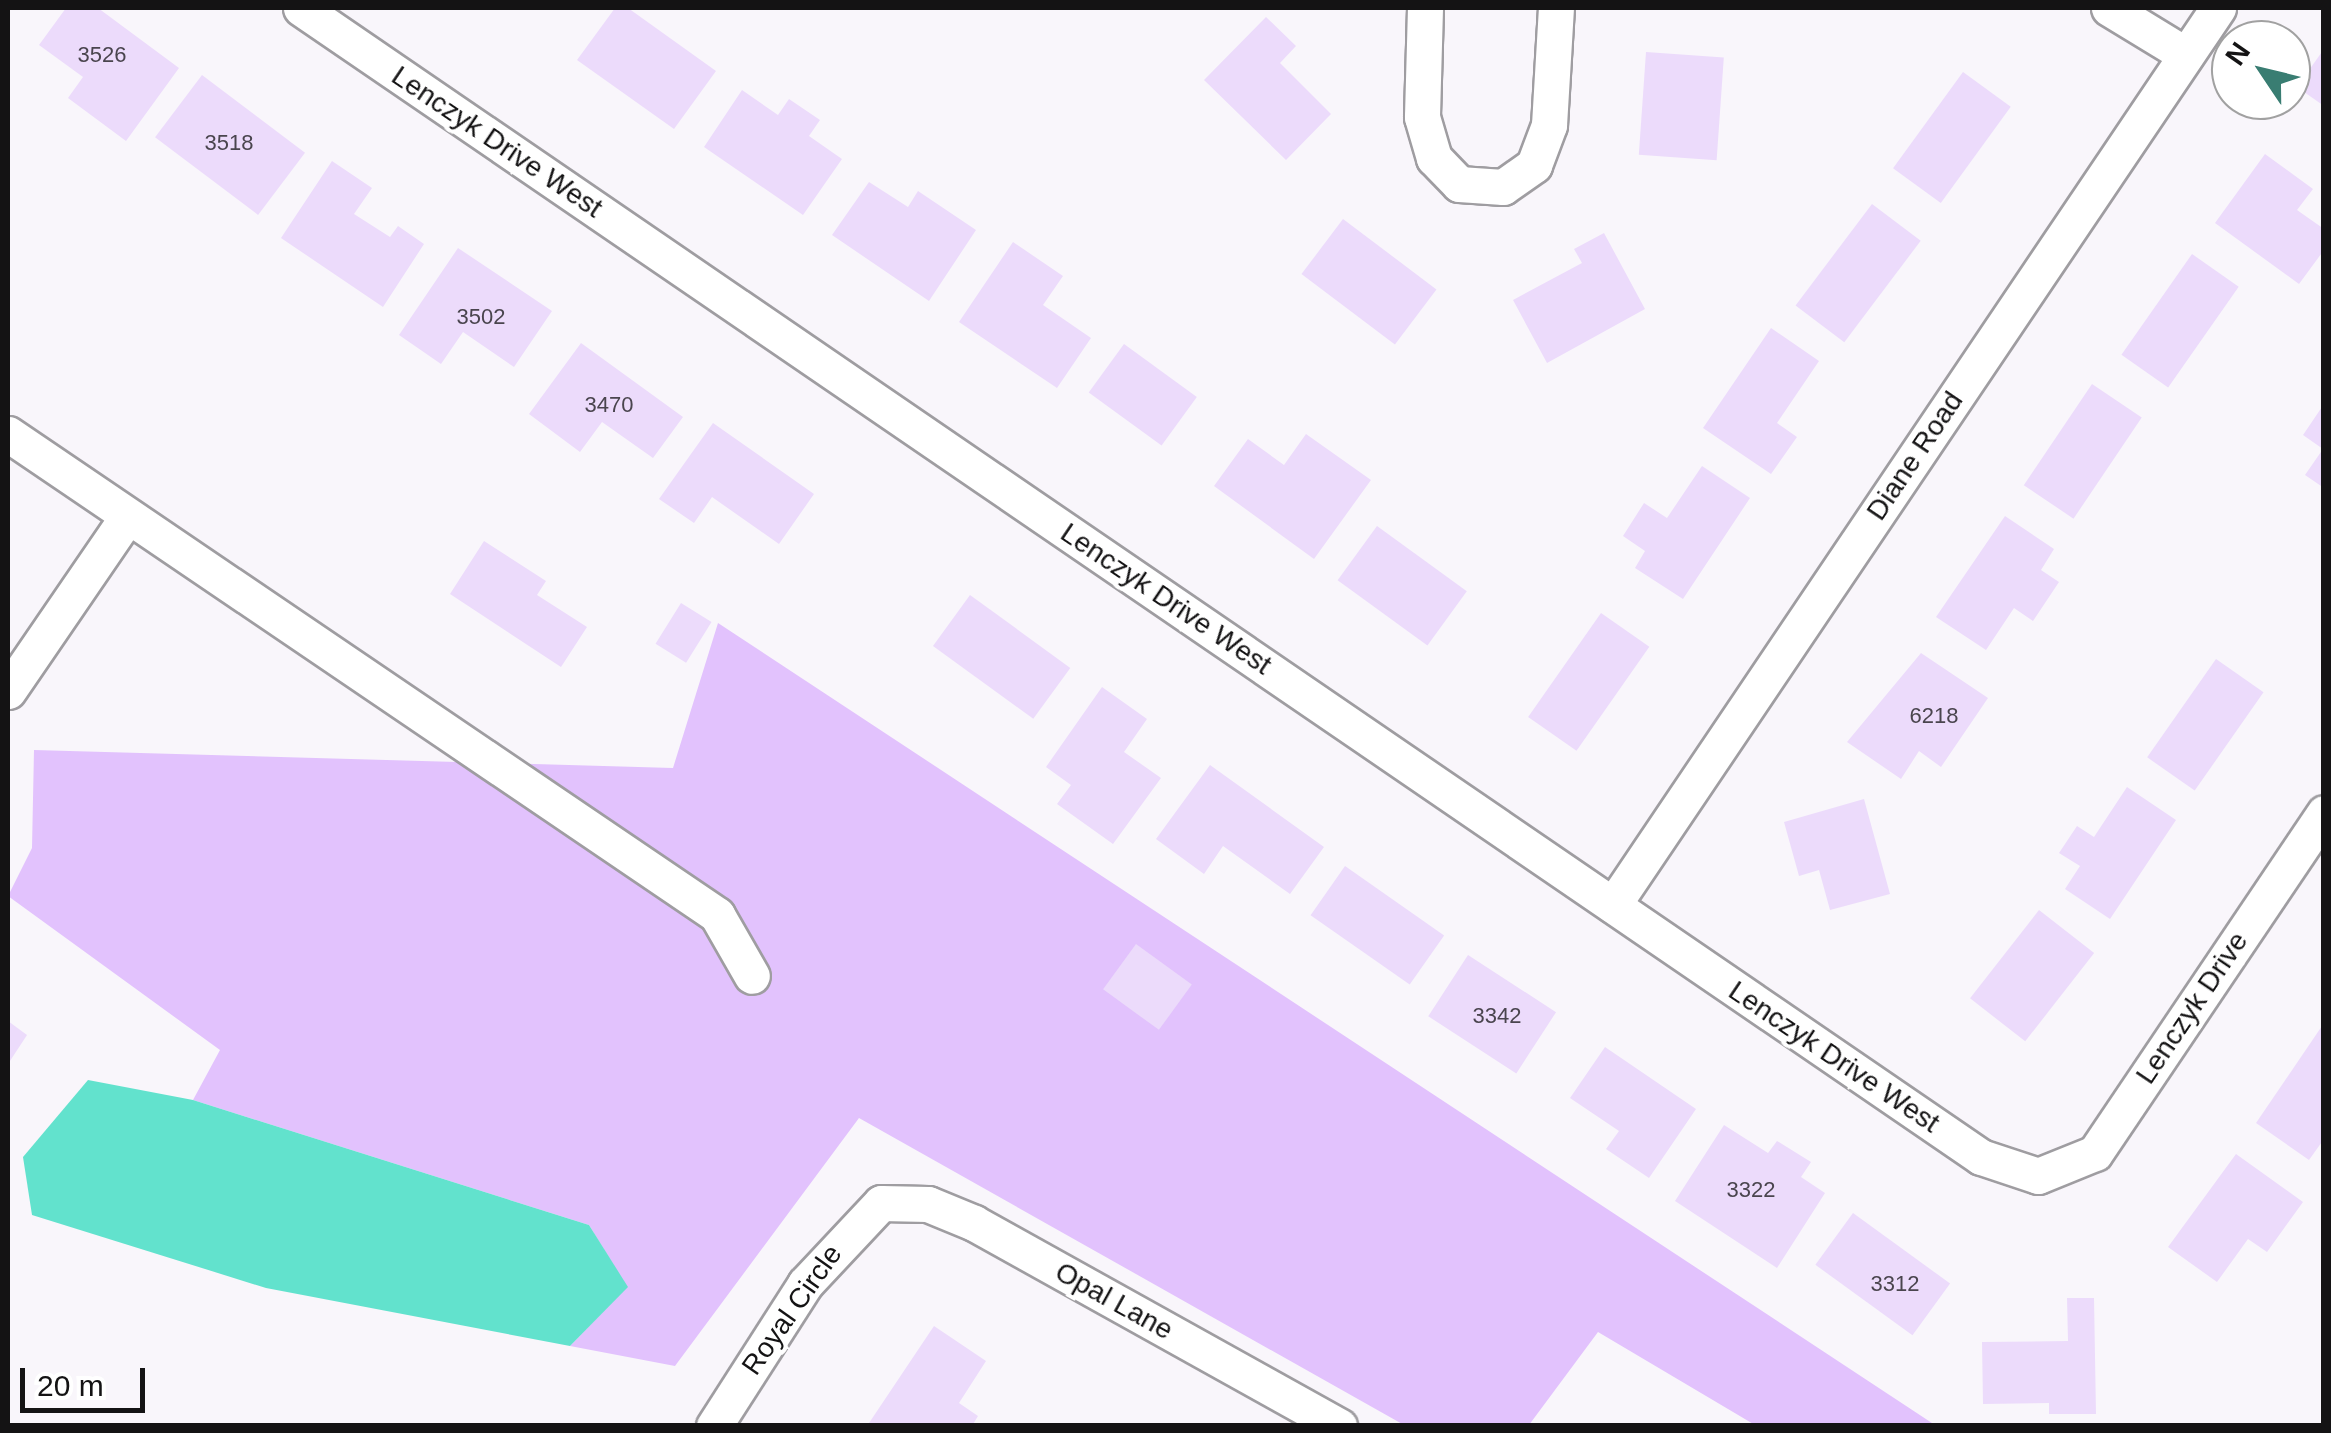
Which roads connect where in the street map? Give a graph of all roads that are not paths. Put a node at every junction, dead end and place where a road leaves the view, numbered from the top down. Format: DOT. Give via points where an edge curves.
graph roads {
  1 [pos="302,8"];
  2 [pos="1425,8"];
  3 [pos="1556,8"];
  4 [pos="2109,8"];
  5 [pos="2218,8"];
  6 [pos="2186,55"];
  7 [pos="8,434"];
  8 [pos="127,516"];
  9 [pos="8,691"];
  10 [pos="2324,813"];
  11 [pos="1613,905"];
  12 [pos="752,976"];
  13 [pos="2038,1176"];
  14 [pos="881,1203"];
  15 [pos="714,1426"];
  16 [pos="1339,1426"];
  1 -- 11 [label="street, Lenczyk Drive West"];
  2 -- 3 [label="street" via="1422,117 1434,158 1459,184 1502,187 1534,165 1549,125"];
  4 -- 6 [label="street"];
  5 -- 6 [label="street, Diane Road"];
  6 -- 11 [label="street, Diane Road"];
  7 -- 8 [label="street"];
  8 -- 9 [label="street"];
  8 -- 12 [label="street" via="717,914"];
  10 -- 13 [label="street, Lenczyk Drive" via="2095,1153"];
  11 -- 13 [label="street, Lenczyk Drive West" via="1981,1157"];
  14 -- 15 [label="street, Royal Circle" via="804,1284"];
  14 -- 16 [label="street, Opal Lane" via="928,1204 974,1223"];
}
